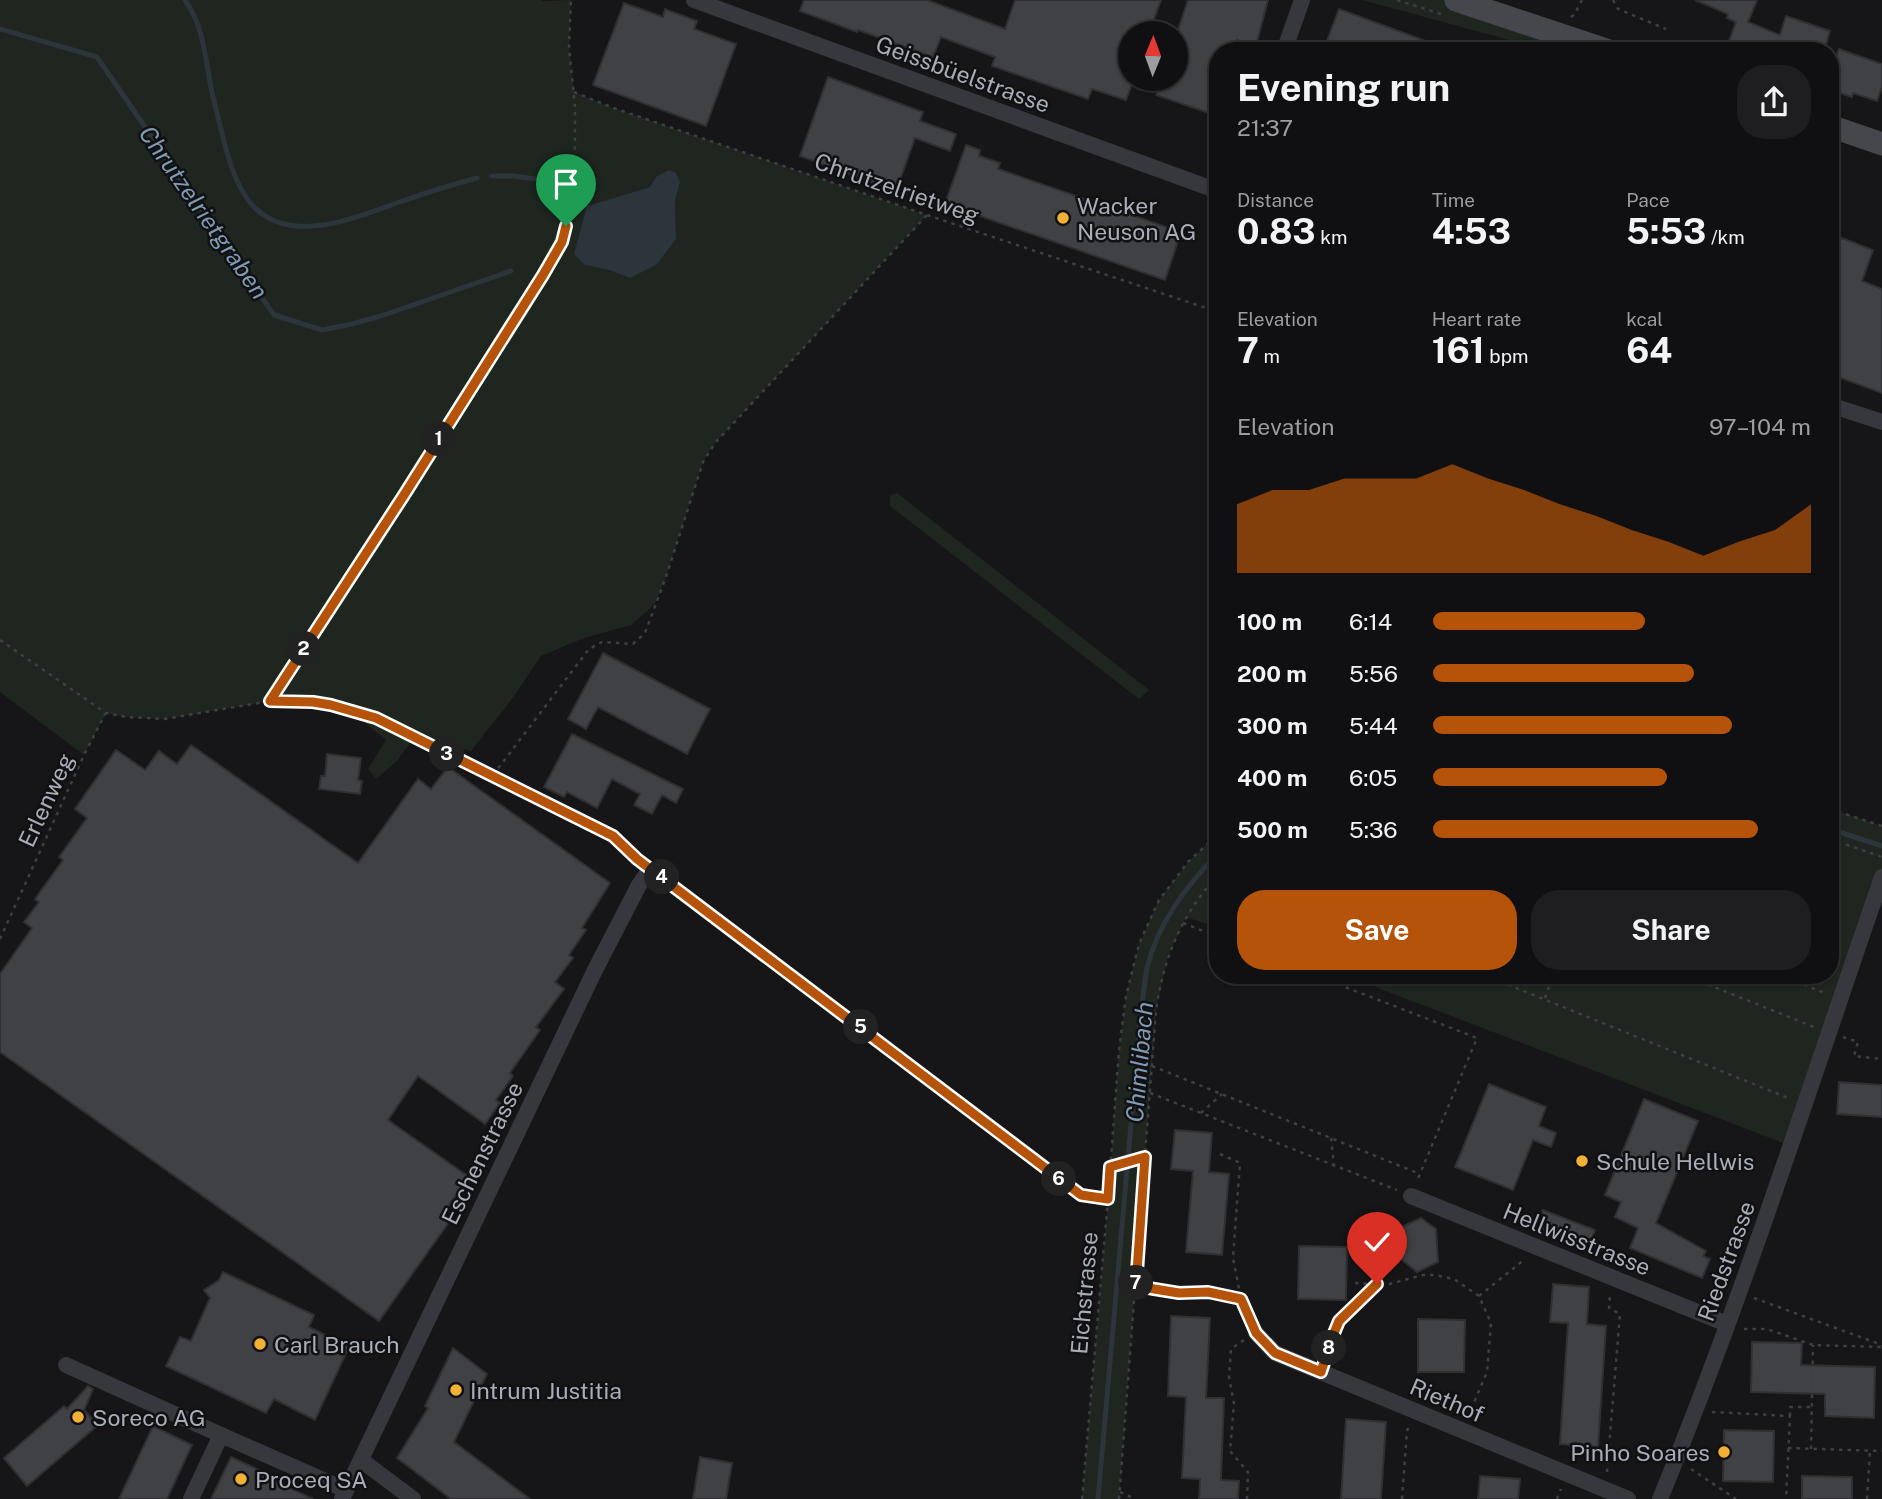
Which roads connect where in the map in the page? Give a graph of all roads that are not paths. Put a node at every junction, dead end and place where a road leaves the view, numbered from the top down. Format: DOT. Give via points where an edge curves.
graph roads {
  1 [pos="694,0"];
  2 [pos="1303,0"];
  3 [pos="1456,0"];
  4 [pos="1287,42"];
  5 [pos="1582,42"];
  6 [pos="1839,129"];
  7 [pos="1882,144"];
  8 [pos="1209,188"];
  9 [pos="1839,408"];
  10 [pos="1882,422"];
  11 [pos="650,869"];
  12 [pos="1882,877"];
  13 [pos="1411,1196"];
  14 [pos="1726,1326"];
  15 [pos="1256,1333"];
  16 [pos="66,1365"];
  17 [pos="221,1435"];
  18 [pos="361,1460"];
  19 [pos="344,1495"];
  20 [pos="191,1499"];
  21 [pos="413,1499"];
  22 [pos="1628,1499"];
  23 [pos="1660,1499"];
  1 -- 8 [label="street, Geissbüelstrasse"];
  2 -- 4 [label="street"];
  3 -- 5 [label="main road"];
  6 -- 7 [label="main road"];
  9 -- 10 [label="street"];
  11 -- 18 [label="street, Eschenstrasse" via="595,970"];
  12 -- 14 [label="street, Riedstrasse"];
  13 -- 14 [label="street, Hellwisstrasse"];
  14 -- 23 [label="street, Riedstrasse"];
  15 -- 22 [label="street, Riethof" via="1275,1353"];
  16 -- 17 [label="street"];
  17 -- 19 [label="street"];
  17 -- 20 [label="street"];
  18 -- 19 [label="street, Eschenstrasse"];
  18 -- 21 [label="street"];
}
